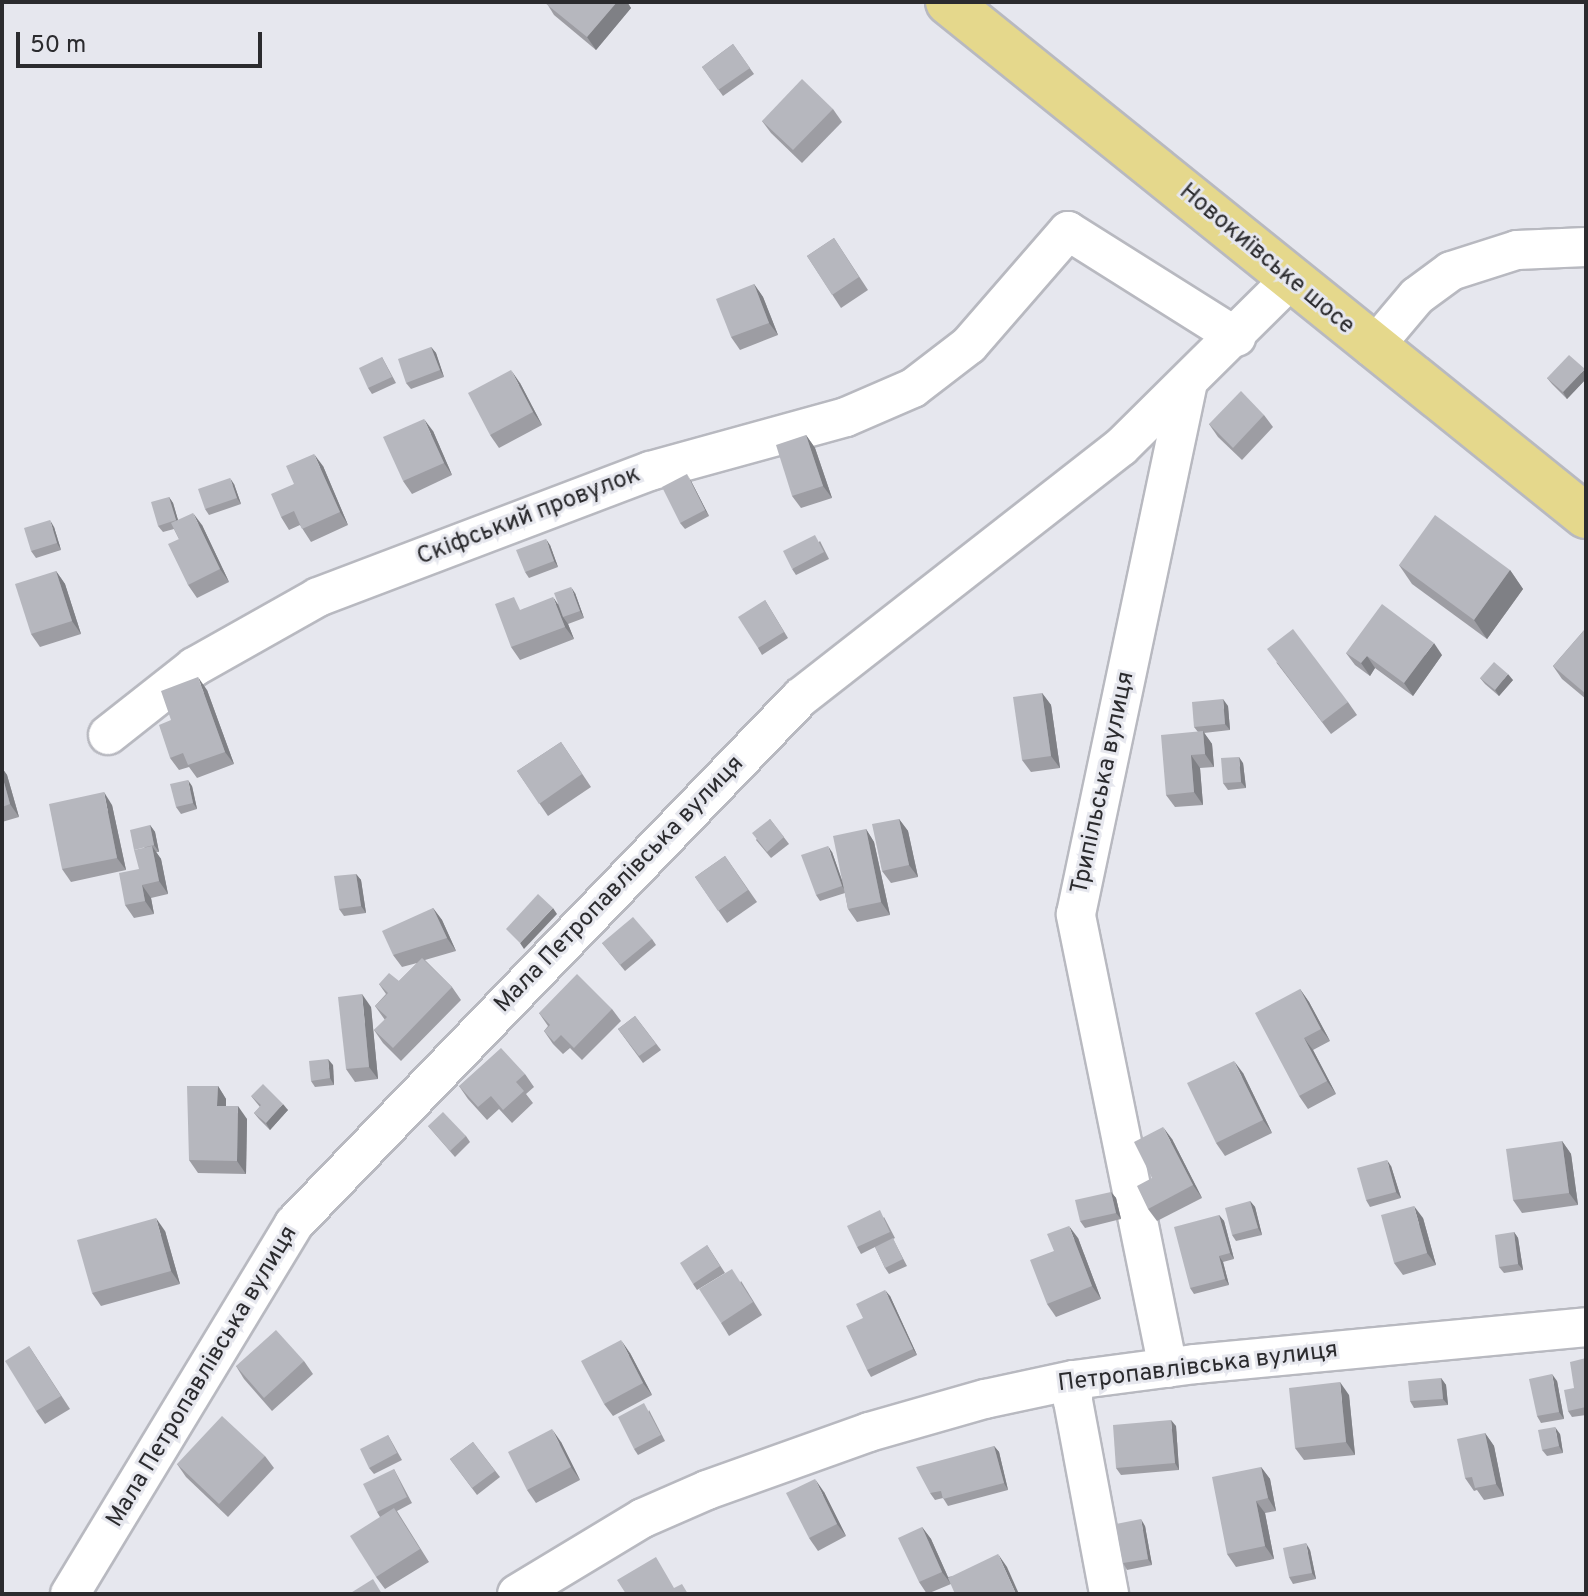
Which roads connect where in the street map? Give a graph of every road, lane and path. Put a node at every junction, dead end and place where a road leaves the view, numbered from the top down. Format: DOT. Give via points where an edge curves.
graph roads {
  1 [pos="948,2"];
  2 [pos="1586,247"];
  3 [pos="1289,281"];
  4 [pos="1236,337"];
  5 [pos="1373,348"];
  6 [pos="1187,387"];
  7 [pos="1586,516"];
  8 [pos="108,735"];
  9 [pos="1586,1327"];
  10 [pos="1168,1368"];
  11 [pos="1074,1380"];
  12 [pos="87,1588"];
  13 [pos="517,1594"];
  14 [pos="1109,1594"];
  1 -- 3 [label="main road, Новокиївське шосе"];
  2 -- 5 [label="street" via="1517,250 1451,271 1417,296"];
  3 -- 4 [label="street, Мала Петропавлівська вулиця"];
  3 -- 5 [label="main road, Новокиївське шосе"];
  4 -- 6 [label="street, Мала Петропавлівська вулиця"];
  4 -- 8 [label="street, Скіфський провулок" via="1068,231 946,367 879,406 650,471 318,597 194,667"];
  5 -- 7 [label="main road, Новокиївське шосе"];
  6 -- 10 [label="street, Трипільська вулиця" via="1076,914"];
  6 -- 12 [label="street, Мала Петропавлівська вулиця" via="1030,522 801,697 294,1224"];
  9 -- 10 [label="street, Петропавлівська вулиця"];
  10 -- 11 [label="street, Петропавлівська вулиця"];
  11 -- 13 [label="street, Петропавлівська вулиця" via="935,1412 772,1465 643,1518"];
  11 -- 14 [label="street" via="1073,1401"];
}
